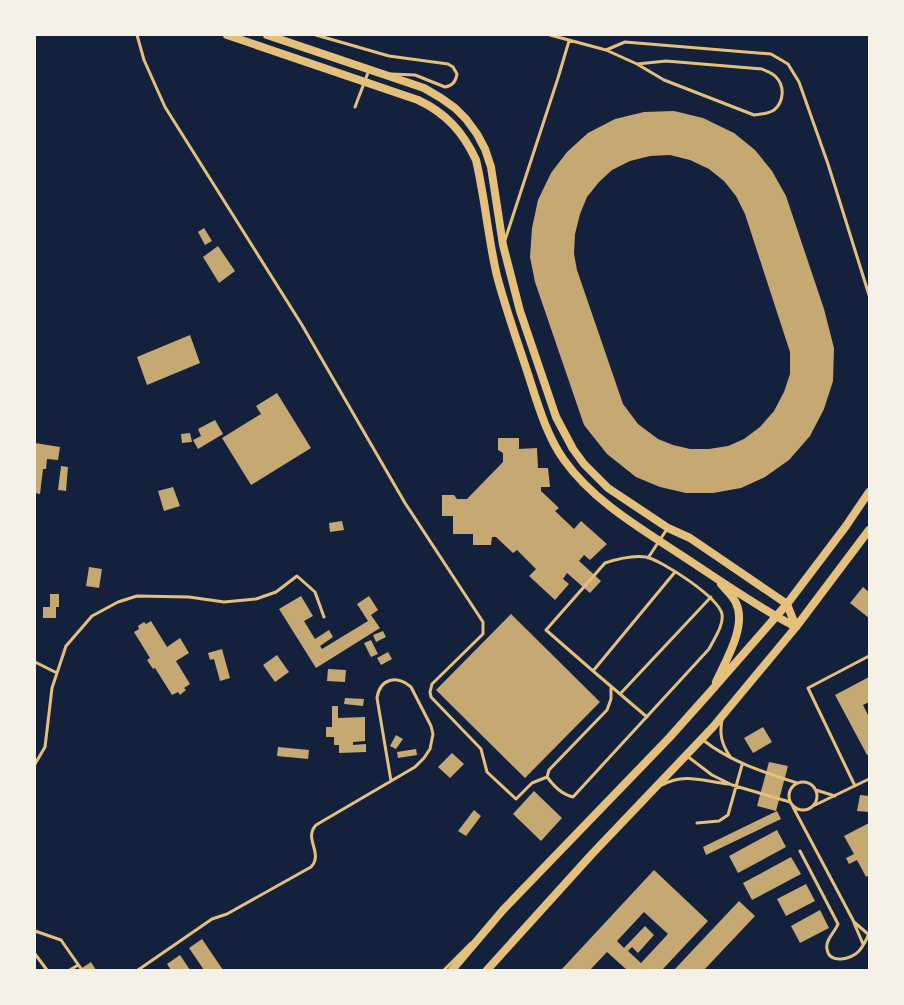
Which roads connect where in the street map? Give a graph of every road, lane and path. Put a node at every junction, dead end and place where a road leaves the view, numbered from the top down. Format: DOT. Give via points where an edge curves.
graph roads {
  1 [pos="138,35"];
  2 [pos="227,35"];
  3 [pos="268,35"];
  4 [pos="316,35"];
  5 [pos="550,35"];
  6 [pos="569,41"];
  7 [pos="606,50"];
  8 [pos="637,64"];
  9 [pos="369,69"];
  10 [pos="384,74"];
  11 [pos="365,82"];
  12 [pos="355,107"];
  13 [pos="503,246"];
  14 [pos="869,295"];
  15 [pos="869,492"];
  16 [pos="668,528"];
  17 [pos="869,530"];
  18 [pos="659,541"];
  19 [pos="648,558"];
  20 [pos="675,572"];
  21 [pos="714,577"];
  22 [pos="711,597"];
  23 [pos="787,604"];
  24 [pos="775,616"];
  25 [pos="324,617"];
  26 [pos="796,627"];
  27 [pos="869,656"];
  28 [pos="35,662"];
  29 [pos="593,671"];
  30 [pos="57,673"];
  31 [pos="612,687"];
  32 [pos="711,691"];
  33 [pos="620,694"];
  34 [pos="722,716"];
  35 [pos="647,717"];
  36 [pos="702,739"];
  37 [pos="686,755"];
  38 [pos="731,759"];
  39 [pos="35,764"];
  40 [pos="742,765"];
  41 [pos="547,776"];
  42 [pos="869,779"];
  43 [pos="391,781"];
  44 [pos="797,784"];
  45 [pos="735,785"];
  46 [pos="855,786"];
  47 [pos="815,790"];
  48 [pos="836,796"];
  49 [pos="646,798"];
  50 [pos="790,802"];
  51 [pos="813,806"];
  52 [pos="793,807"];
  53 [pos="697,823"];
  54 [pos="800,851"];
  55 [pos="503,910"];
  56 [pos="854,922"];
  57 [pos="35,931"];
  58 [pos="869,934"];
  59 [pos="863,944"];
  60 [pos="35,954"];
  61 [pos="78,965"];
  62 [pos="47,970"];
  63 [pos="70,970"];
  64 [pos="82,970"];
  65 [pos="138,970"];
  66 [pos="444,970"];
  67 [pos="452,970"];
  68 [pos="487,970"];
  1 -- 41 [label="lane" via="153,85 165,108 302,325 405,503 483,622 483,634 432,684 431,697 482,749 487,772 516,799 532,783"];
  2 -- 11 [label="street"];
  3 -- 9 [label="street"];
  4 -- 10 [label="lane" via="389,56 448,64 457,74 449,86 415,75"];
  5 -- 6 [label="lane"];
  6 -- 7 [label="lane"];
  6 -- 13 [label="lane"];
  7 -- 8 [label="lane"];
  7 -- 14 [label="lane" via="625,42 771,54 788,64 799,82 812,119"];
  8 -- 8 [label="lane" via="664,80 754,115 775,109 782,99 782,87 776,76 762,69 666,61"];
  9 -- 10 [label="street"];
  9 -- 11 [label="lane"];
  10 -- 13 [label="street" via="424,88 441,98 476,134 491,167"];
  11 -- 12 [label="lane"];
  11 -- 18 [label="street" via="433,107 448,118 465,139 476,160 491,247 505,303 554,442 563,459 590,490"];
  13 -- 16 [label="street" via="520,311 556,417 573,449 608,488"];
  15 -- 23 [label="street"];
  16 -- 18 [label="lane"];
  16 -- 23 [label="street" via="690,538"];
  17 -- 26 [label="street"];
  18 -- 19 [label="lane"];
  18 -- 21 [label="street"];
  19 -- 20 [label="lane"];
  19 -- 29 [label="lane" via="638,556 605,563 546,630"];
  20 -- 22 [label="lane"];
  20 -- 29 [label="lane"];
  21 -- 24 [label="street"];
  21 -- 32 [label="street" via="736,602 740,616 735,641"];
  22 -- 33 [label="lane"];
  22 -- 35 [label="lane" via="720,608 722,623 708,649"];
  23 -- 24 [label="street"];
  23 -- 26 [label="street"];
  24 -- 26 [label="street"];
  24 -- 32 [label="street"];
  25 -- 30 [label="lane" via="315,592 297,576 276,592 256,599 224,602 189,597 137,596 92,616 66,646"];
  26 -- 34 [label="street"];
  27 -- 46 [label="lane" via="808,688"];
  28 -- 30 [label="lane"];
  29 -- 31 [label="lane"];
  30 -- 39 [label="lane" via="52,688 45,747"];
  31 -- 33 [label="lane"];
  31 -- 41 [label="lane" via="607,710 548,770"];
  32 -- 55 [label="street"];
  33 -- 35 [label="lane"];
  34 -- 36 [label="street"];
  34 -- 38 [label="lane" via="721,739"];
  35 -- 41 [label="lane" via="573,797 564,795"];
  36 -- 37 [label="street"];
  36 -- 38 [label="lane"];
  37 -- 45 [label="lane" via="712,775"];
  37 -- 49 [label="street"];
  38 -- 40 [label="lane"];
  40 -- 44 [label="lane"];
  40 -- 45 [label="lane"];
  42 -- 46 [label="lane"];
  43 -- 43 [label="lane" via="424,758 433,734 415,691 407,683 396,680 382,685 377,698"];
  43 -- 65 [label="lane" via="313,828 311,836 316,855 311,867 227,914 212,919"];
  44 -- 47 [label="lane" via="808,783"];
  44 -- 50 [label="lane" via="790,792"];
  45 -- 49 [label="lane" via="696,778 682,779 664,784"];
  45 -- 50 [label="lane"];
  45 -- 53 [label="lane" via="728,815 719,821"];
  46 -- 48 [label="lane"];
  47 -- 48 [label="lane"];
  47 -- 51 [label="lane" via="817,796"];
  48 -- 51 [label="lane"];
  49 -- 68 [label="street"];
  50 -- 52 [label="lane"];
  51 -- 52 [label="lane" via="803,810"];
  52 -- 56 [label="lane"];
  54 -- 59 [label="lane" via="838,924 828,941 826,948 829,954 834,959 843,959 858,952"];
  55 -- 66 [label="lane"];
  55 -- 67 [label="street"];
  56 -- 58 [label="lane"];
  56 -- 59 [label="lane"];
  57 -- 61 [label="lane" via="61,940"];
  58 -- 59 [label="lane"];
  60 -- 62 [label="lane"];
  61 -- 63 [label="lane"];
  61 -- 64 [label="lane"];
}
